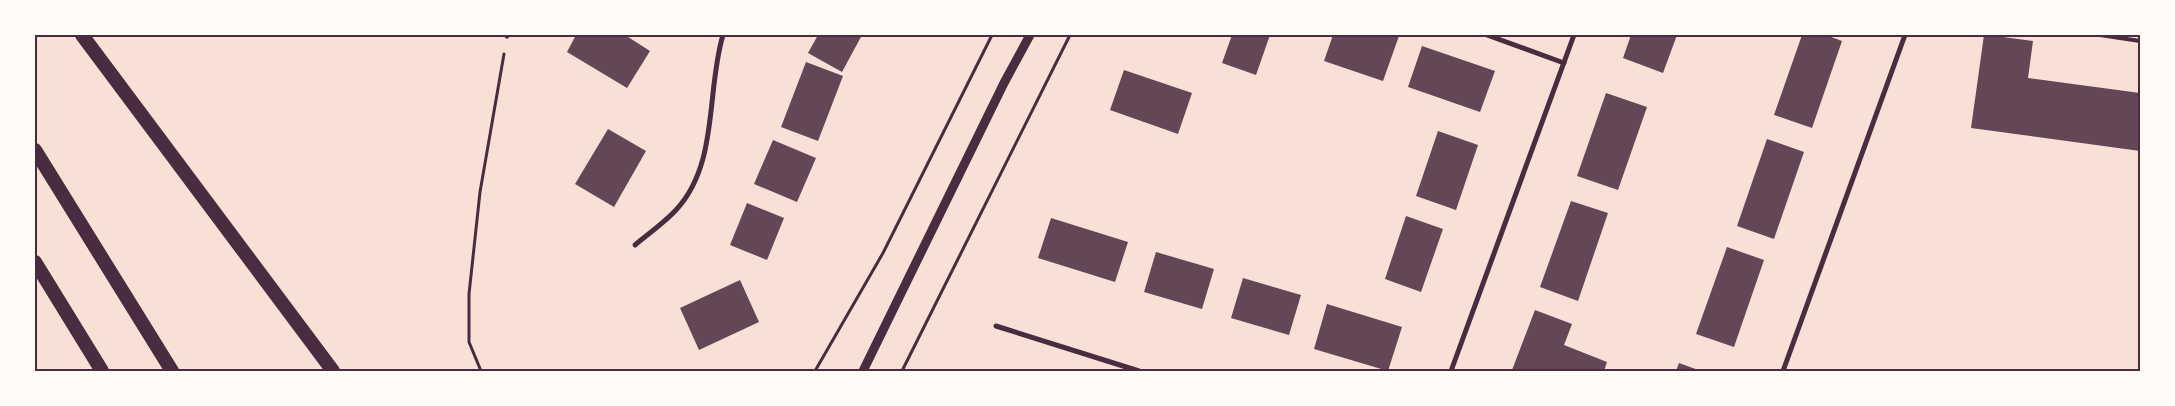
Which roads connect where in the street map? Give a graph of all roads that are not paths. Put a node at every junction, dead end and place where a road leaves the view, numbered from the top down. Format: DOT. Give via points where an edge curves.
graph roads {
  1 [pos="82,35"];
  2 [pos="723,35"];
  3 [pos="1030,35"];
  4 [pos="1487,35"];
  5 [pos="1574,35"];
  6 [pos="1905,35"];
  7 [pos="2100,35"];
  8 [pos="2140,41"];
  9 [pos="1564,63"];
  10 [pos="35,150"];
  11 [pos="635,245"];
  12 [pos="35,262"];
  13 [pos="996,326"];
  14 [pos="102,371"];
  15 [pos="172,371"];
  16 [pos="333,371"];
  17 [pos="863,371"];
  18 [pos="1139,371"];
  19 [pos="1451,371"];
  20 [pos="1783,371"];
  1 -- 16 [label="highway"];
  2 -- 11 [label="street" via="718,50 708,136 695,182 676,210"];
  3 -- 17 [label="street"];
  4 -- 9 [label="street"];
  5 -- 9 [label="street"];
  6 -- 20 [label="street"];
  7 -- 8 [label="lane"];
  9 -- 19 [label="street"];
  10 -- 15 [label="highway"];
  12 -- 14 [label="highway"];
  13 -- 18 [label="street"];
}
